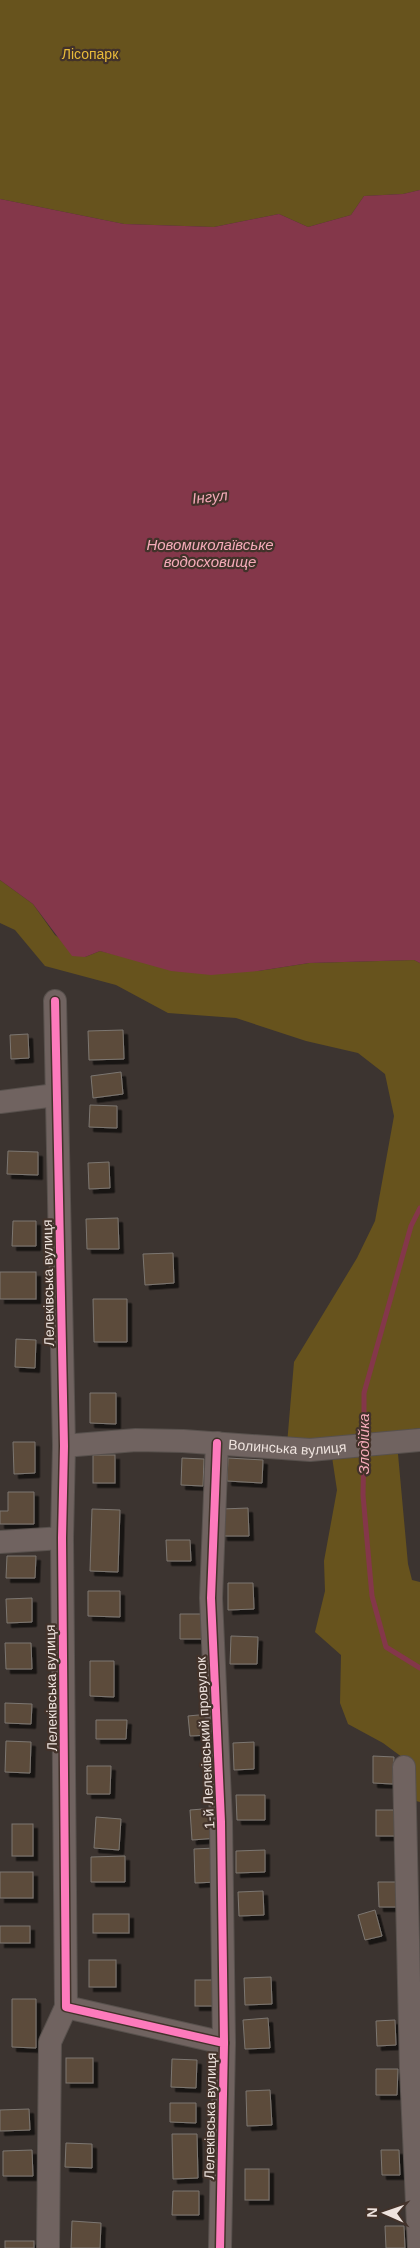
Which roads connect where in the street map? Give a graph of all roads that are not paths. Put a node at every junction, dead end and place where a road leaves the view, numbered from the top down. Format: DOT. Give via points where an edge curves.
graph roads {
  1 [pos="55,1001"];
  2 [pos="56,1095"];
  3 [pos="0,1102"];
  4 [pos="420,1440"];
  5 [pos="217,1443"];
  6 [pos="64,1446"];
  7 [pos="62,1538"];
  8 [pos="0,1542"];
  9 [pos="404,1767"];
  10 [pos="66,2008"];
  11 [pos="224,2043"];
  12 [pos="48,2248"];
  13 [pos="220,2248"];
  14 [pos="419,2248"];
  1 -- 2 [label="street, Лелеківська вулиця"];
  2 -- 3 [label="street"];
  2 -- 6 [label="street, Лелеківська вулиця"];
  4 -- 5 [label="street, Волинська вулиця" via="310,1450"];
  5 -- 6 [label="street, Волинська вулиця" via="136,1440"];
  5 -- 11 [label="street, 1-й Лелеківський провулок" via="210,1598 221,1822"];
  6 -- 7 [label="street, Лелеківська вулиця"];
  7 -- 8 [label="street"];
  7 -- 10 [label="street, Лелеківська вулиця"];
  9 -- 14 [label="street"];
  10 -- 11 [label="street, Лелеківська вулиця"];
  10 -- 12 [label="street, Лелеківська вулиця" via="50,2042"];
  11 -- 13 [label="street, Лелеківська вулиця"];
}
